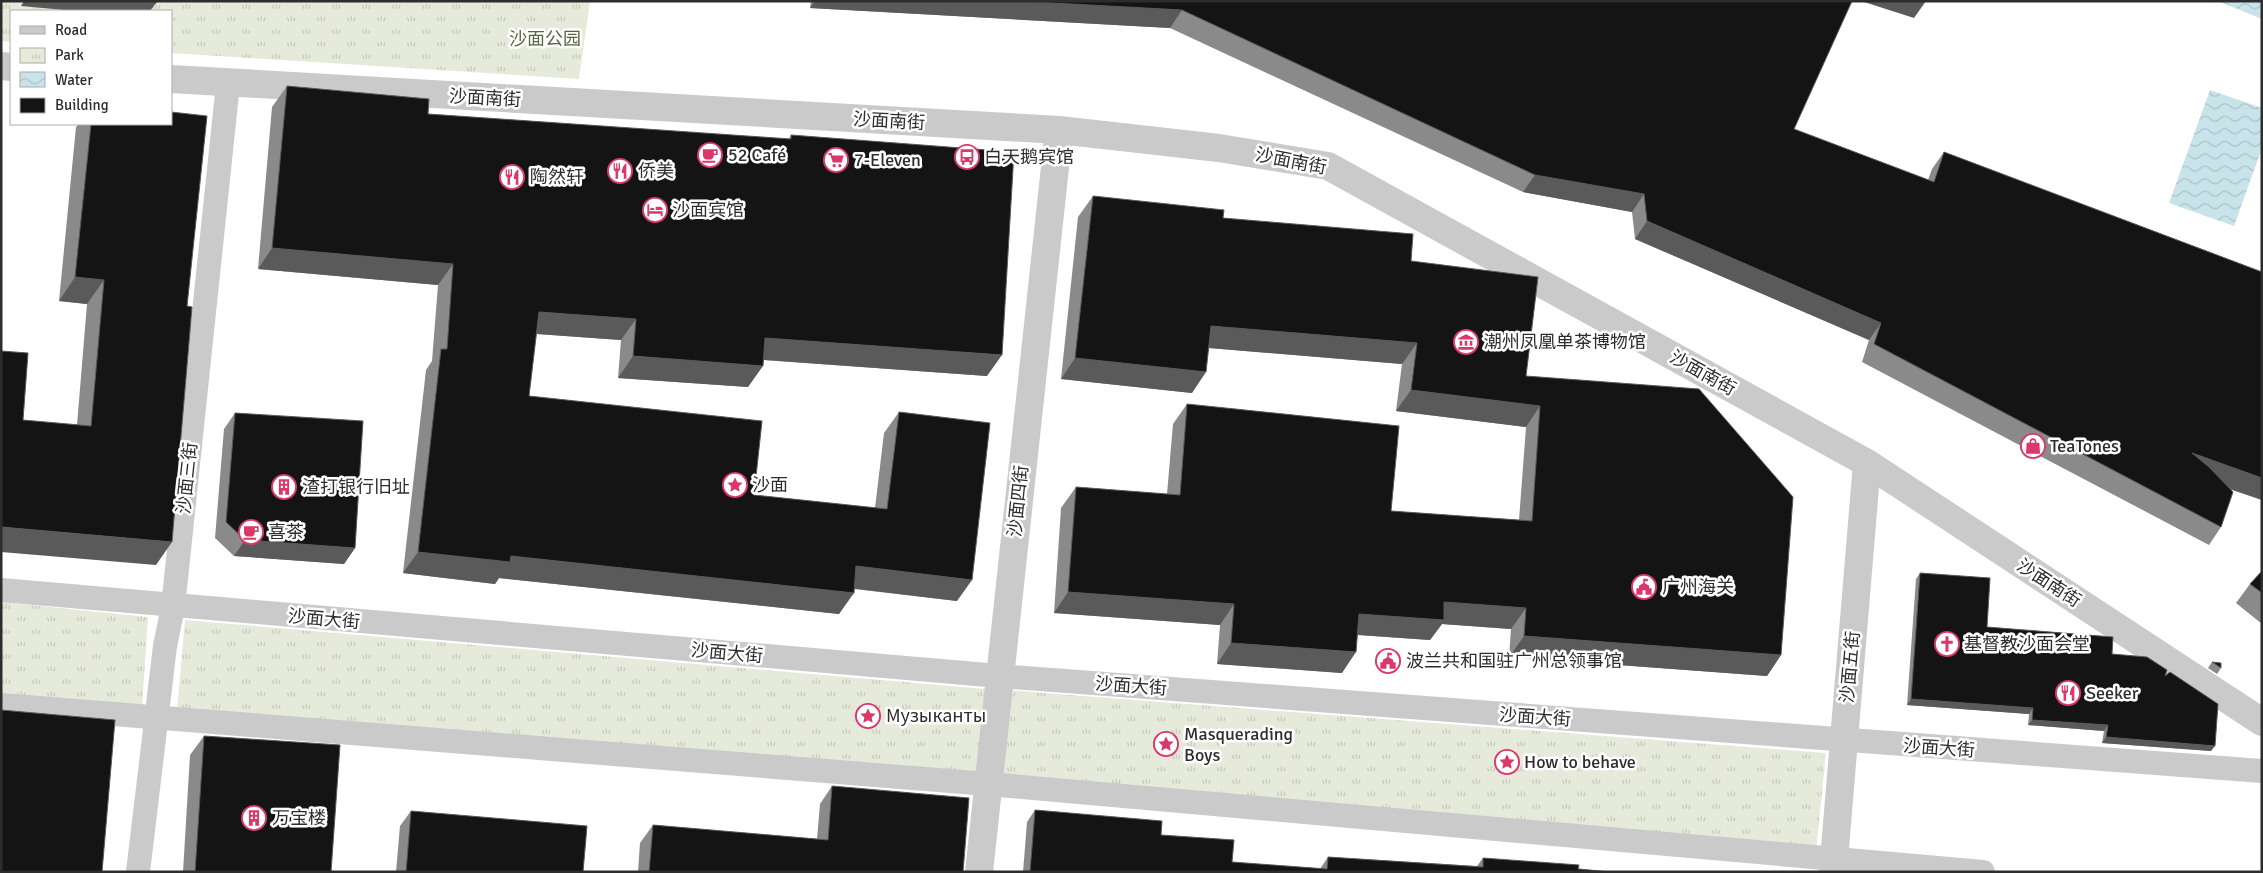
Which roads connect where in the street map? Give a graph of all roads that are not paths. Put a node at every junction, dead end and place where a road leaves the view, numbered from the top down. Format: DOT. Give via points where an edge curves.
graph roads {
  1 [pos="172,80"];
  2 [pos="228,84"];
  3 [pos="1059,130"];
  4 [pos="1866,463"];
  5 [pos="1,590"];
  6 [pos="174,606"];
  7 [pos="999,676"];
  8 [pos="1,705"];
  9 [pos="156,717"];
  10 [pos="2262,722"];
  11 [pos="1844,740"];
  12 [pos="2262,771"];
  13 [pos="988,784"];
  14 [pos="1833,865"];
  15 [pos="138,872"];
  16 [pos="979,872"];
  17 [pos="1983,872"];
  1 -- 2 [label="street, 沙面南街"];
  2 -- 3 [label="street, 沙面南街"];
  2 -- 6 [label="street, 沙面三街"];
  3 -- 4 [label="street, 沙面南街" via="1219,148 1328,166"];
  3 -- 7 [label="street, 沙面四街"];
  4 -- 10 [label="street, 沙面南街"];
  4 -- 11 [label="street, 沙面五街"];
  5 -- 6 [label="street, 沙面大街"];
  6 -- 7 [label="street, 沙面大街"];
  6 -- 9 [label="street, 沙面三街"];
  7 -- 11 [label="street, 沙面大街"];
  7 -- 13 [label="street, 沙面四街"];
  8 -- 9 [label="street"];
  9 -- 13 [label="street"];
  9 -- 15 [label="street, 沙面三街"];
  11 -- 12 [label="street, 沙面大街"];
  11 -- 14 [label="street, 沙面五街"];
  13 -- 14 [label="street"];
  13 -- 16 [label="street, 沙面四街"];
  14 -- 17 [label="street"];
}
